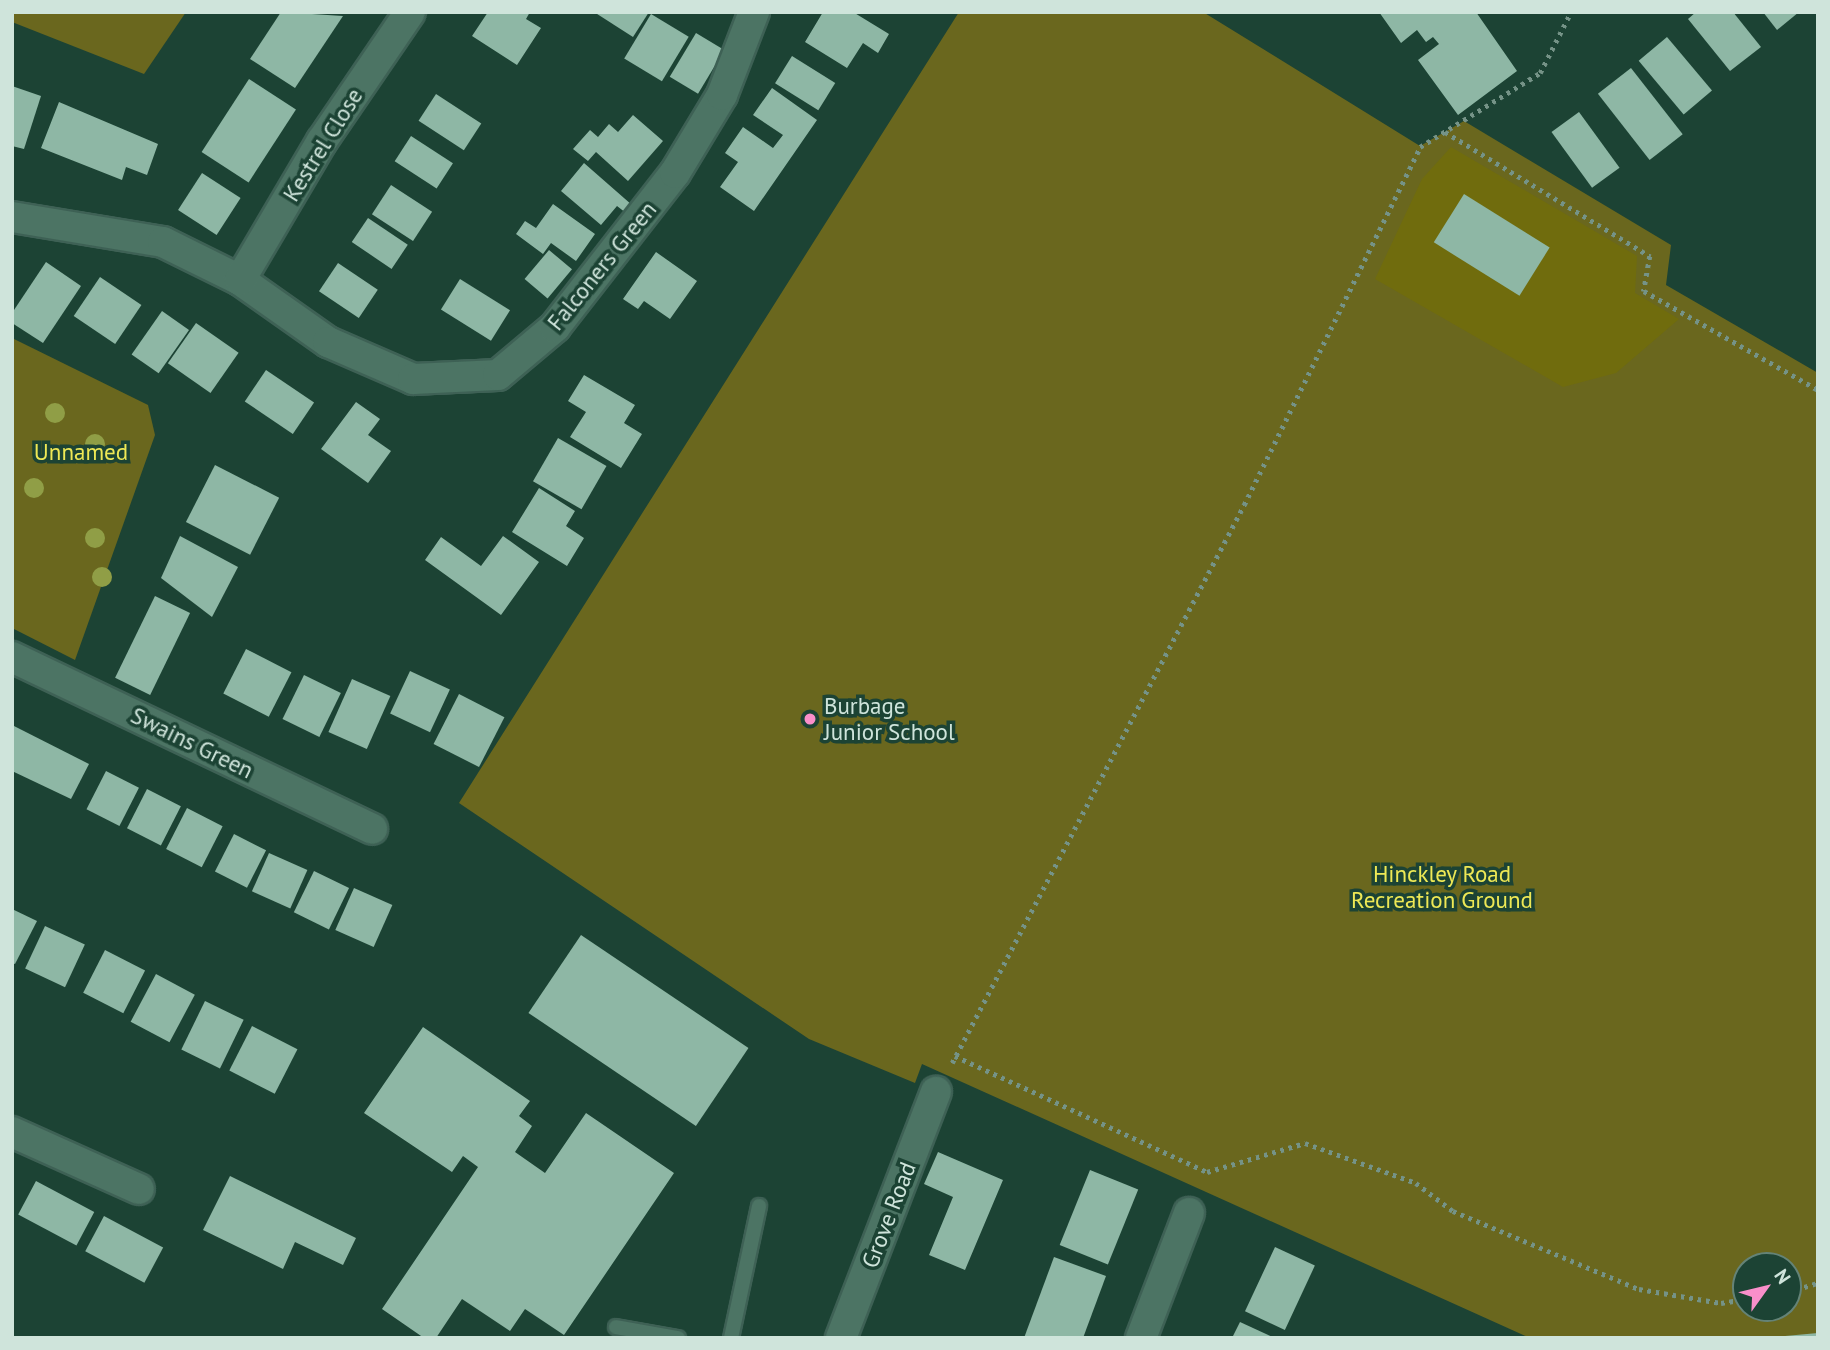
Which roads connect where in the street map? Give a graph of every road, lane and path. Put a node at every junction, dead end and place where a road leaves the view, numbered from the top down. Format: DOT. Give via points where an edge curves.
graph roads {
  1 [pos="410,12"];
  2 [pos="1571,12"];
  3 [pos="752,13"];
  4 [pos="1445,132"];
  5 [pos="12,217"];
  6 [pos="240,280"];
  7 [pos="1818,390"];
  8 [pos="12,657"];
  9 [pos="372,829"];
  10 [pos="955,1056"];
  11 [pos="936,1093"];
  12 [pos="12,1132"];
  13 [pos="139,1189"];
  14 [pos="759,1206"];
  15 [pos="1189,1213"];
  16 [pos="1732,1301"];
  17 [pos="616,1327"];
  18 [pos="678,1338"];
  19 [pos="731,1338"];
  20 [pos="841,1338"];
  21 [pos="1141,1338"];
  1 -- 6 [label="street, Kestrel Close" via="322,141"];
  2 -- 4 [label="path" via="1540,73"];
  3 -- 6 [label="street, Falconers Green" via="722,95 675,173 555,327 498,375 413,379 328,342"];
  4 -- 7 [label="path" via="1650,256 1644,290"];
  4 -- 10 [label="path" via="1420,146 1244,505"];
  5 -- 6 [label="street, Falconers Green" via="163,242"];
  8 -- 9 [label="street, Swains Green"];
  10 -- 11 [label="path"];
  10 -- 16 [label="path" via="1207,1172 1305,1143 1416,1182 1453,1211 1639,1289"];
  11 -- 20 [label="street, Grove Road"];
  12 -- 13 [label="street"];
  14 -- 19 [label="lane"];
  15 -- 21 [label="street"];
  17 -- 18 [label="lane"];
}
